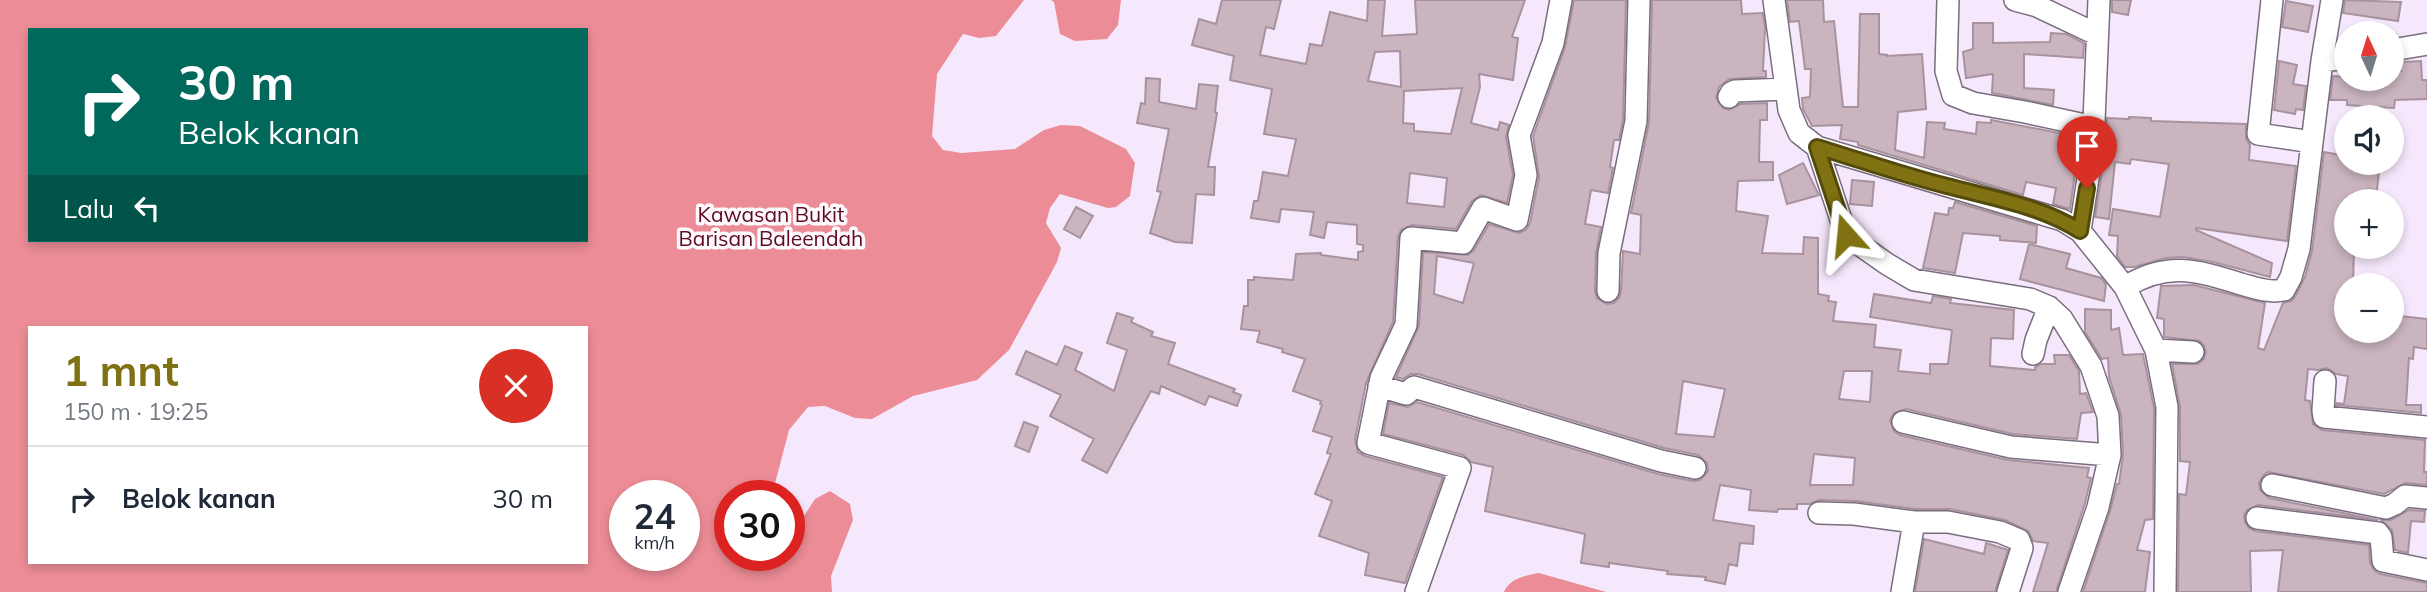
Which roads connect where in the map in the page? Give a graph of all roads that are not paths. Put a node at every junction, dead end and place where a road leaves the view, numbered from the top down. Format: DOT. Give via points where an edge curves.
graph roads {
  1 [pos="1561,0"];
  2 [pos="1639,0"];
  3 [pos="1774,0"];
  4 [pos="1948,0"];
  5 [pos="2015,0"];
  6 [pos="2099,0"];
  7 [pos="2272,0"];
  8 [pos="2332,0"];
  9 [pos="2096,34"];
  10 [pos="2427,44"];
  11 [pos="2404,48"];
  12 [pos="2334,60"];
  13 [pos="2322,61"];
  14 [pos="1786,89"];
  15 [pos="1729,97"];
  16 [pos="2094,127"];
  17 [pos="2312,142"];
  18 [pos="1817,147"];
  19 [pos="2080,231"];
  20 [pos="2125,287"];
  21 [pos="1608,291"];
  22 [pos="2049,307"];
  23 [pos="2157,350"];
  24 [pos="2193,352"];
  25 [pos="2034,354"];
  26 [pos="2325,381"];
  27 [pos="1379,386"];
  28 [pos="1903,422"];
  29 [pos="2427,427"];
  30 [pos="2110,455"];
  31 [pos="1695,468"];
  32 [pos="2272,485"];
  33 [pos="2427,498"];
  34 [pos="1819,513"];
  35 [pos="2257,518"];
  36 [pos="1914,522"];
  37 [pos="2427,570"];
  38 [pos="1416,592"];
  39 [pos="1902,592"];
  40 [pos="2008,592"];
  41 [pos="2069,592"];
  42 [pos="2165,592"];
  1 -- 27 [label="street" via="1553,43 1519,135 1526,175 1517,220 1483,208 1463,243 1411,238 1406,325"];
  2 -- 21 [label="street" via="1636,121 1609,253"];
  3 -- 14 [label="street"];
  4 -- 16 [label="street" via="1946,71 1953,95"];
  5 -- 9 [label="street"];
  6 -- 9 [label="street"];
  7 -- 17 [label="street" via="2258,134"];
  8 -- 13 [label="street"];
  9 -- 16 [label="street"];
  10 -- 11 [label="street"];
  12 -- 13 [label="street"];
  13 -- 17 [label="street"];
  14 -- 15 [label="street" via="1735,91"];
  14 -- 18 [label="street" via="1799,133"];
  16 -- 19 [label="street"];
  17 -- 20 [label="street" via="2299,249 2284,290 2271,293 2209,274 2178,270 2160,270"];
  18 -- 19 [label="street" via="2036,211"];
  18 -- 22 [label="street" via="1846,235 1887,264 1914,280 2030,299"];
  19 -- 20 [label="street"];
  20 -- 23 [label="street"];
  22 -- 25 [label="street"];
  22 -- 30 [label="street" via="2062,319 2091,366 2108,416"];
  23 -- 24 [label="street"];
  23 -- 42 [label="street" via="2167,407"];
  26 -- 29 [label="street" via="2324,417"];
  27 -- 31 [label="street" via="1406,394 1414,387"];
  27 -- 38 [label="street" via="1368,443 1460,468"];
  28 -- 30 [label="street" via="2011,447"];
  30 -- 41 [label="street"];
  32 -- 33 [label="street" via="2386,508 2402,497"];
  34 -- 36 [label="street"];
  35 -- 37 [label="street" via="2378,533 2383,561"];
  36 -- 39 [label="street"];
  36 -- 40 [label="street" via="1959,524 2020,541 2022,548"];
}
